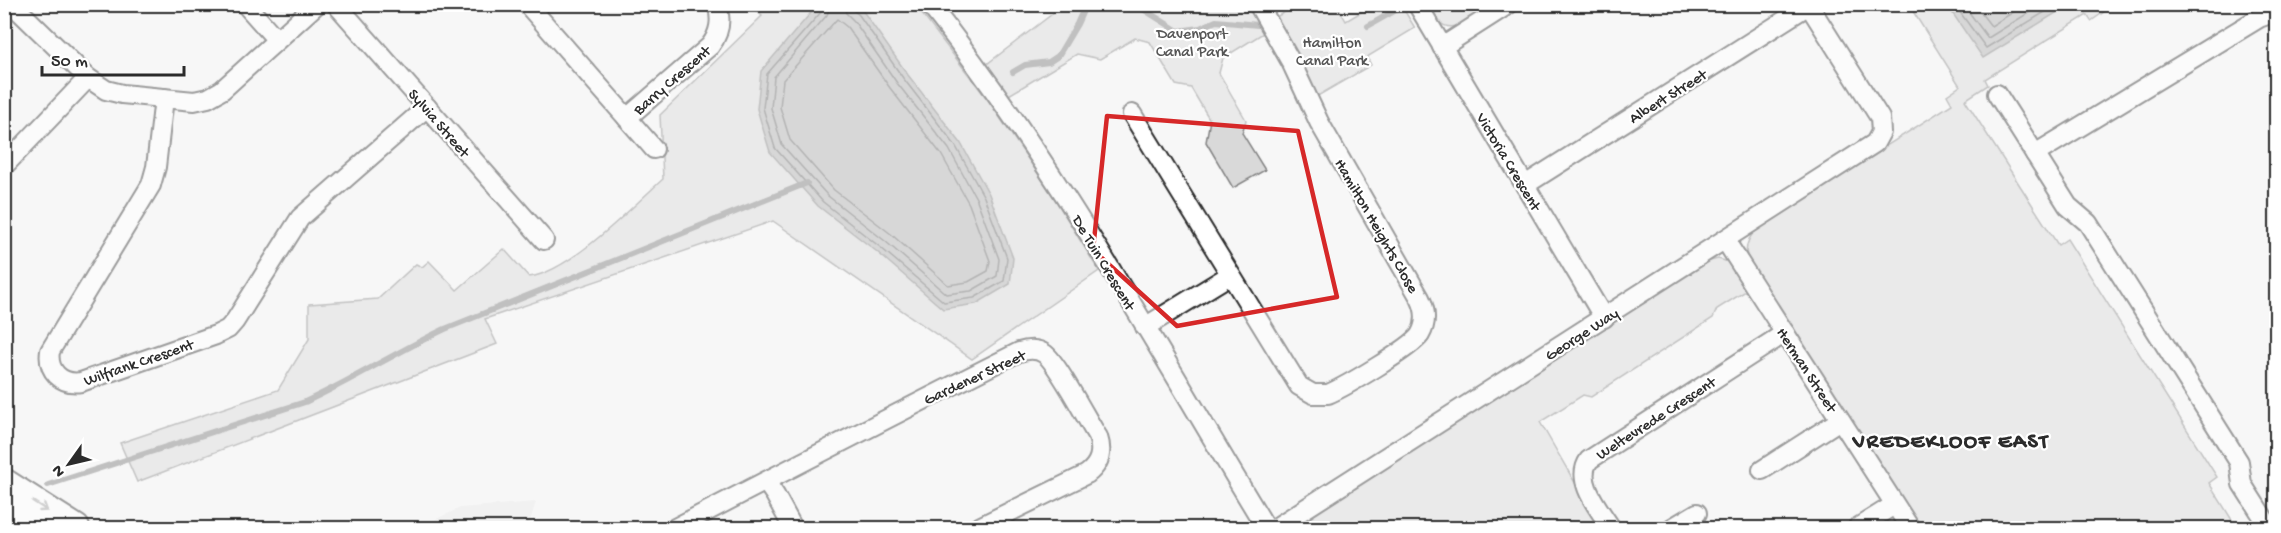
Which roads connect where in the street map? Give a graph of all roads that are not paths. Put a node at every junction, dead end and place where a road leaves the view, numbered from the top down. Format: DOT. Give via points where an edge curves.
graph roads {
  1 [pos="12,4"];
  2 [pos="245,4"];
  3 [pos="317,4"];
  4 [pos="336,4"];
  5 [pos="526,4"];
  6 [pos="717,4"];
  7 [pos="929,4"];
  8 [pos="1258,4"];
  9 [pos="1417,4"];
  10 [pos="1509,4"];
  11 [pos="1809,5"];
  12 [pos="2277,12"];
  13 [pos="277,40"];
  14 [pos="1442,47"];
  15 [pos="88,78"];
  16 [pos="1997,94"];
  17 [pos="164,98"];
  18 [pos="426,107"];
  19 [pos="1132,114"];
  20 [pos="627,118"];
  21 [pos="654,149"];
  22 [pos="2035,154"];
  23 [pos="4,166"];
  24 [pos="1525,185"];
  25 [pos="544,240"];
  26 [pos="1725,240"];
  27 [pos="1230,275"];
  28 [pos="1604,318"];
  29 [pos="1145,327"];
  30 [pos="1785,333"];
  31 [pos="1840,420"];
  32 [pos="1762,470"];
  33 [pos="4,482"];
  34 [pos="765,482"];
  35 [pos="1894,505"];
  36 [pos="4,511"];
  37 [pos="1697,513"];
  38 [pos="43,528"];
  39 [pos="76,528"];
  40 [pos="675,528"];
  41 [pos="793,528"];
  42 [pos="977,528"];
  43 [pos="1266,528"];
  44 [pos="1275,528"];
  45 [pos="1611,528"];
  46 [pos="1672,528"];
  47 [pos="1857,528"];
  48 [pos="1910,528"];
  49 [pos="2270,528"];
  1 -- 15 [label="street"];
  2 -- 13 [label="street"];
  3 -- 13 [label="street"];
  4 -- 18 [label="street, Sylvia Street"];
  5 -- 20 [label="street, Barry Crescent"];
  6 -- 20 [label="street, Barry Crescent" via="719,32 710,46"];
  7 -- 29 [label="street, De Tuin Crescent" via="1055,182"];
  8 -- 27 [label="street, Hamilton Heights Close" via="1319,122 1420,298 1424,326 1413,343 1335,391 1312,394 1294,380"];
  9 -- 14 [label="street, Victoria Crescent"];
  10 -- 14 [label="street"];
  11 -- 24 [label="street, Albert Street"];
  11 -- 26 [label="street, George Way" via="1880,118 1881,132 1870,147"];
  12 -- 22 [label="street" via="2259,18"];
  13 -- 17 [label="street" via="216,94 194,100"];
  14 -- 24 [label="street, Victoria Crescent"];
  15 -- 17 [label="street" via="114,93"];
  15 -- 23 [label="street"];
  16 -- 22 [label="street"];
  17 -- 18 [label="street, Wilfrank Crescent" via="151,185 50,351 53,372 66,382 81,382 228,329 300,218"];
  18 -- 25 [label="street, Sylvia Street"];
  19 -- 27 [label="street, Hamilton Heights Close"];
  20 -- 21 [label="street, Barry Crescent"];
  22 -- 49 [label="street" via="2068,206 2088,223 2239,462 2242,484"];
  24 -- 28 [label="street, Victoria Crescent"];
  26 -- 28 [label="street, George Way"];
  26 -- 30 [label="street, Herman Street"];
  27 -- 29 [label="street"];
  28 -- 44 [label="street, George Way"];
  29 -- 43 [label="street, De Tuin Crescent"];
  30 -- 31 [label="street, Herman Street"];
  30 -- 45 [label="street, Weltevrede Crescent" via="1589,460 1584,480"];
  31 -- 32 [label="street"];
  31 -- 35 [label="street, Herman Street"];
  33 -- 39 [label="street, one-way"];
  34 -- 40 [label="street, Gardener Street"];
  34 -- 41 [label="street"];
  34 -- 42 [label="street, Gardener Street" via="1019,352 1038,350 1052,360 1098,437 1100,459 1087,474"];
  35 -- 47 [label="street"];
  35 -- 48 [label="street, Herman Street"];
  36 -- 38 [label="street"];
  37 -- 46 [label="street"];
}
